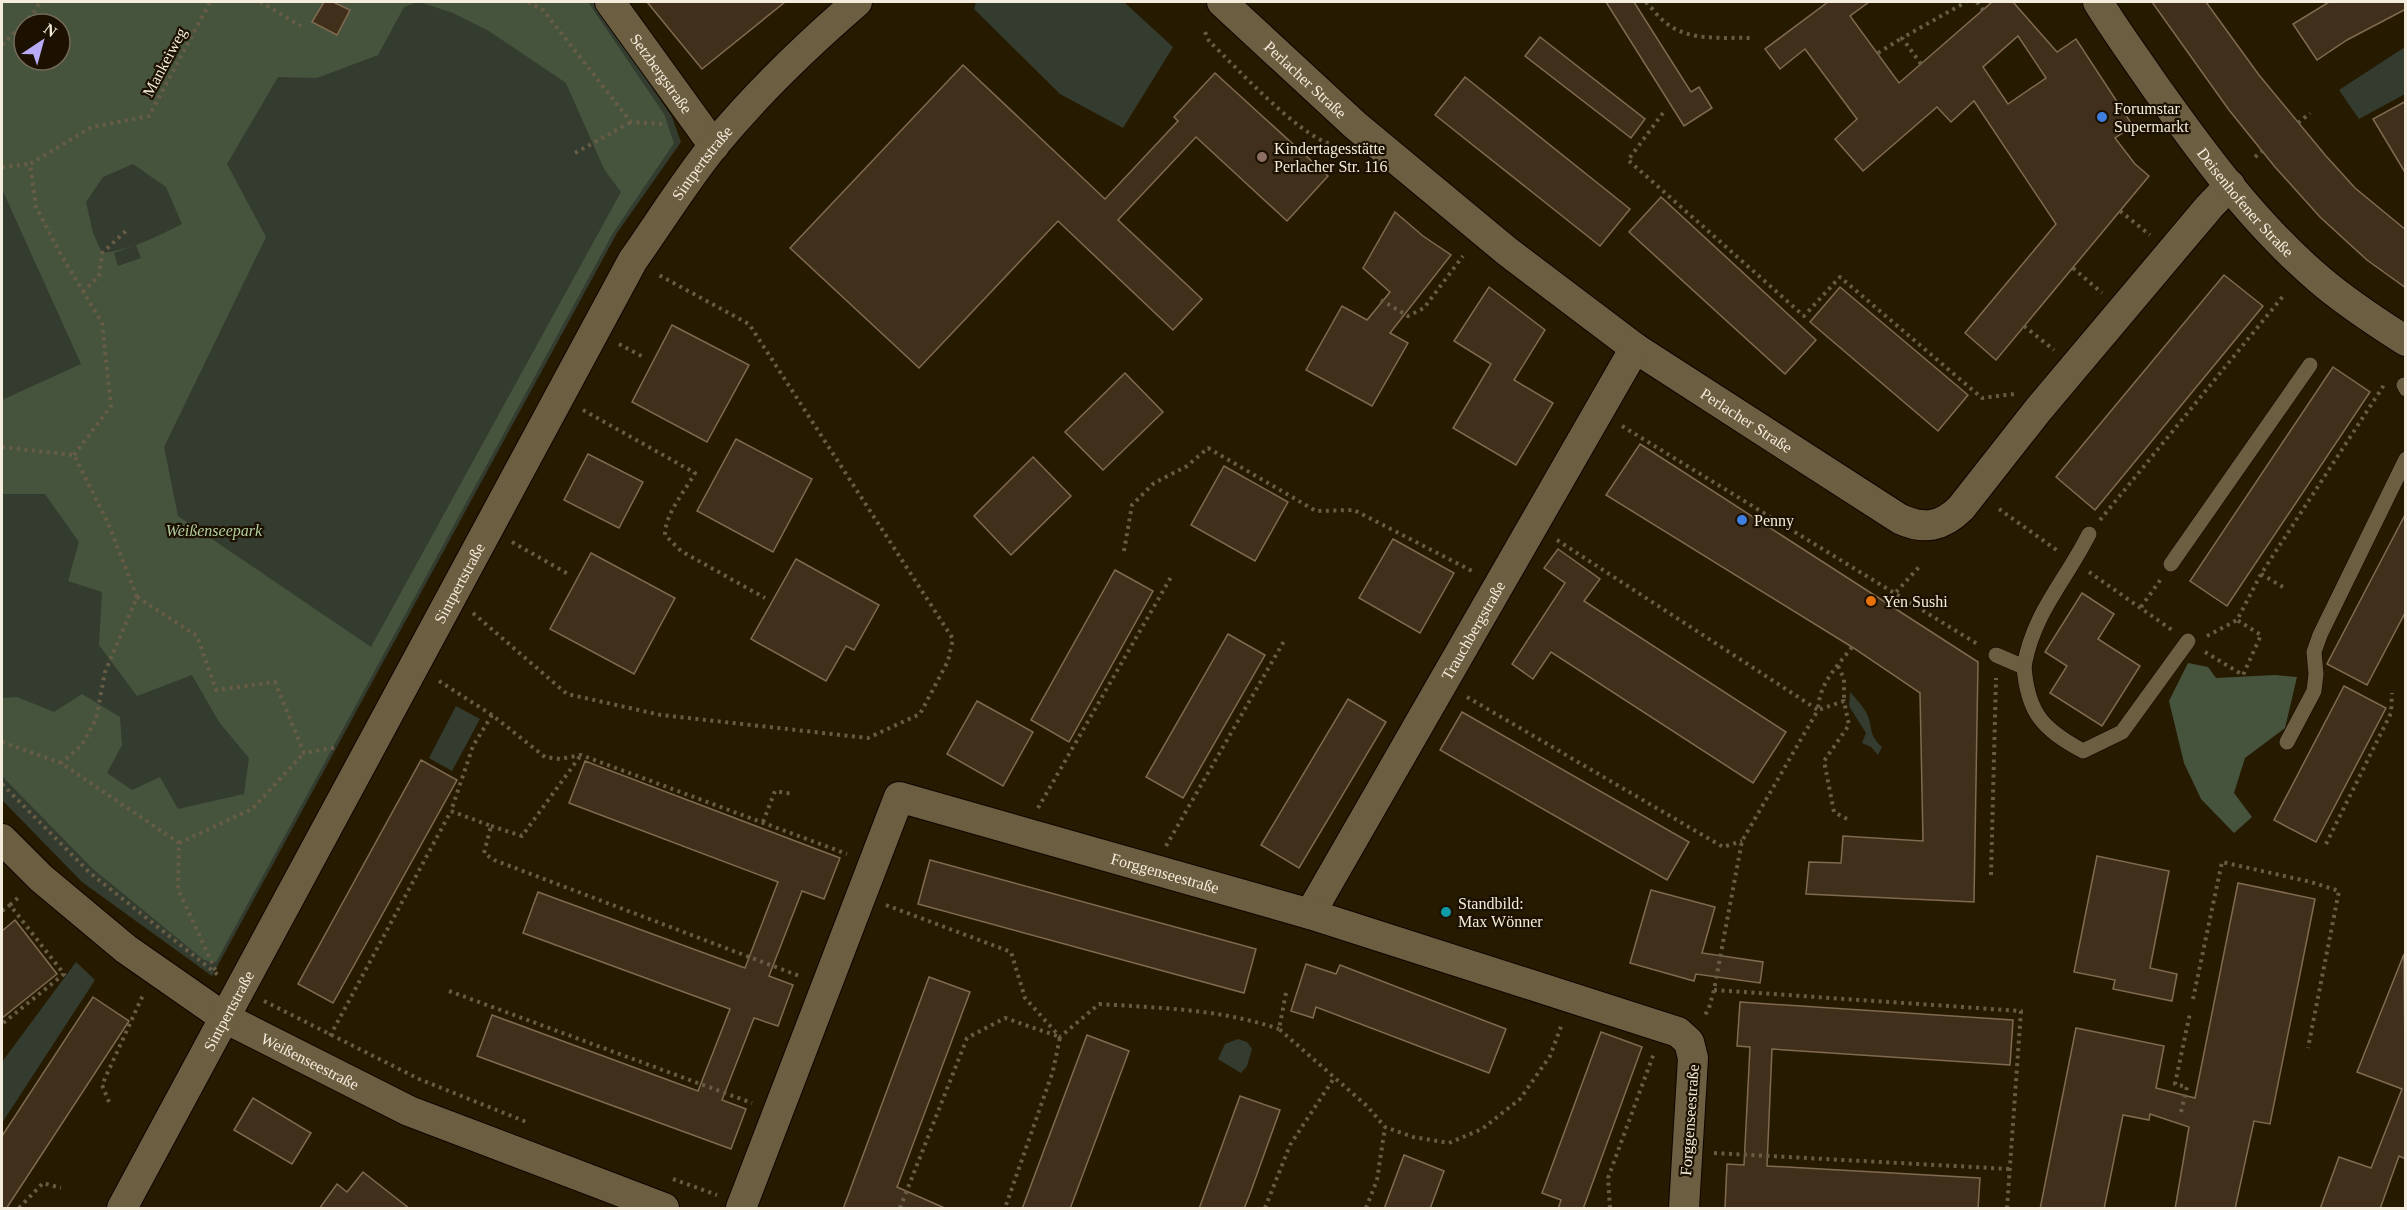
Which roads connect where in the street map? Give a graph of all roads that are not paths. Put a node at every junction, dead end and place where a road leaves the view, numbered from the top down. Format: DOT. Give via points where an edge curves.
graph roads {
  1 [pos="610,2"];
  2 [pos="857,2"];
  3 [pos="1222,2"];
  4 [pos="2098,2"];
  5 [pos="714,146"];
  6 [pos="2230,185"];
  7 [pos="2406,341"];
  8 [pos="1635,348"];
  9 [pos="2310,365"];
  10 [pos="2406,459"];
  11 [pos="2089,534"];
  12 [pos="2171,564"];
  13 [pos="2188,641"];
  14 [pos="1996,655"];
  15 [pos="2024,667"];
  16 [pos="2288,742"];
  17 [pos="2,839"];
  18 [pos="1310,914"];
  19 [pos="225,1018"];
  20 [pos="742,1206"];
  21 [pos="122,1209"];
  22 [pos="664,1209"];
  23 [pos="1683,1209"];
  1 -- 5 [label="street, Setzbergstraße"];
  2 -- 5 [label="street, Sintpertstraße" via="794,58"];
  3 -- 8 [label="street, Perlacher Straße" via="1386,153"];
  4 -- 6 [label="street, Deisenhofener Straße" via="2180,121"];
  5 -- 19 [label="street, Sintpertstraße" via="633,260 374,740 230,982"];
  6 -- 7 [label="street, Deisenhofener Straße" via="2275,237 2320,280"];
  6 -- 8 [label="street, Perlacher Straße" via="2038,410 1956,513 1937,525 1918,525 1891,513"];
  8 -- 18 [label="street, Trauchbergstraße"];
  9 -- 12 [label="lane"];
  10 -- 16 [label="lane" via="2320,635 2314,652 2314,691"];
  11 -- 15 [label="lane" via="2075,563 2040,615"];
  13 -- 15 [label="lane" via="2122,732 2083,751 2055,735 2034,712"];
  14 -- 15 [label="lane"];
  17 -- 19 [label="street, Weißenseestraße" via="40,878 126,949"];
  18 -- 20 [label="street, Forggenseestraße" via="899,797"];
  18 -- 23 [label="street, Forggenseestraße" via="1678,1032 1689,1042 1693,1058"];
  19 -- 21 [label="street, Sintpertstraße"];
  19 -- 22 [label="street, Weißenseestraße" via="409,1111"];
}
